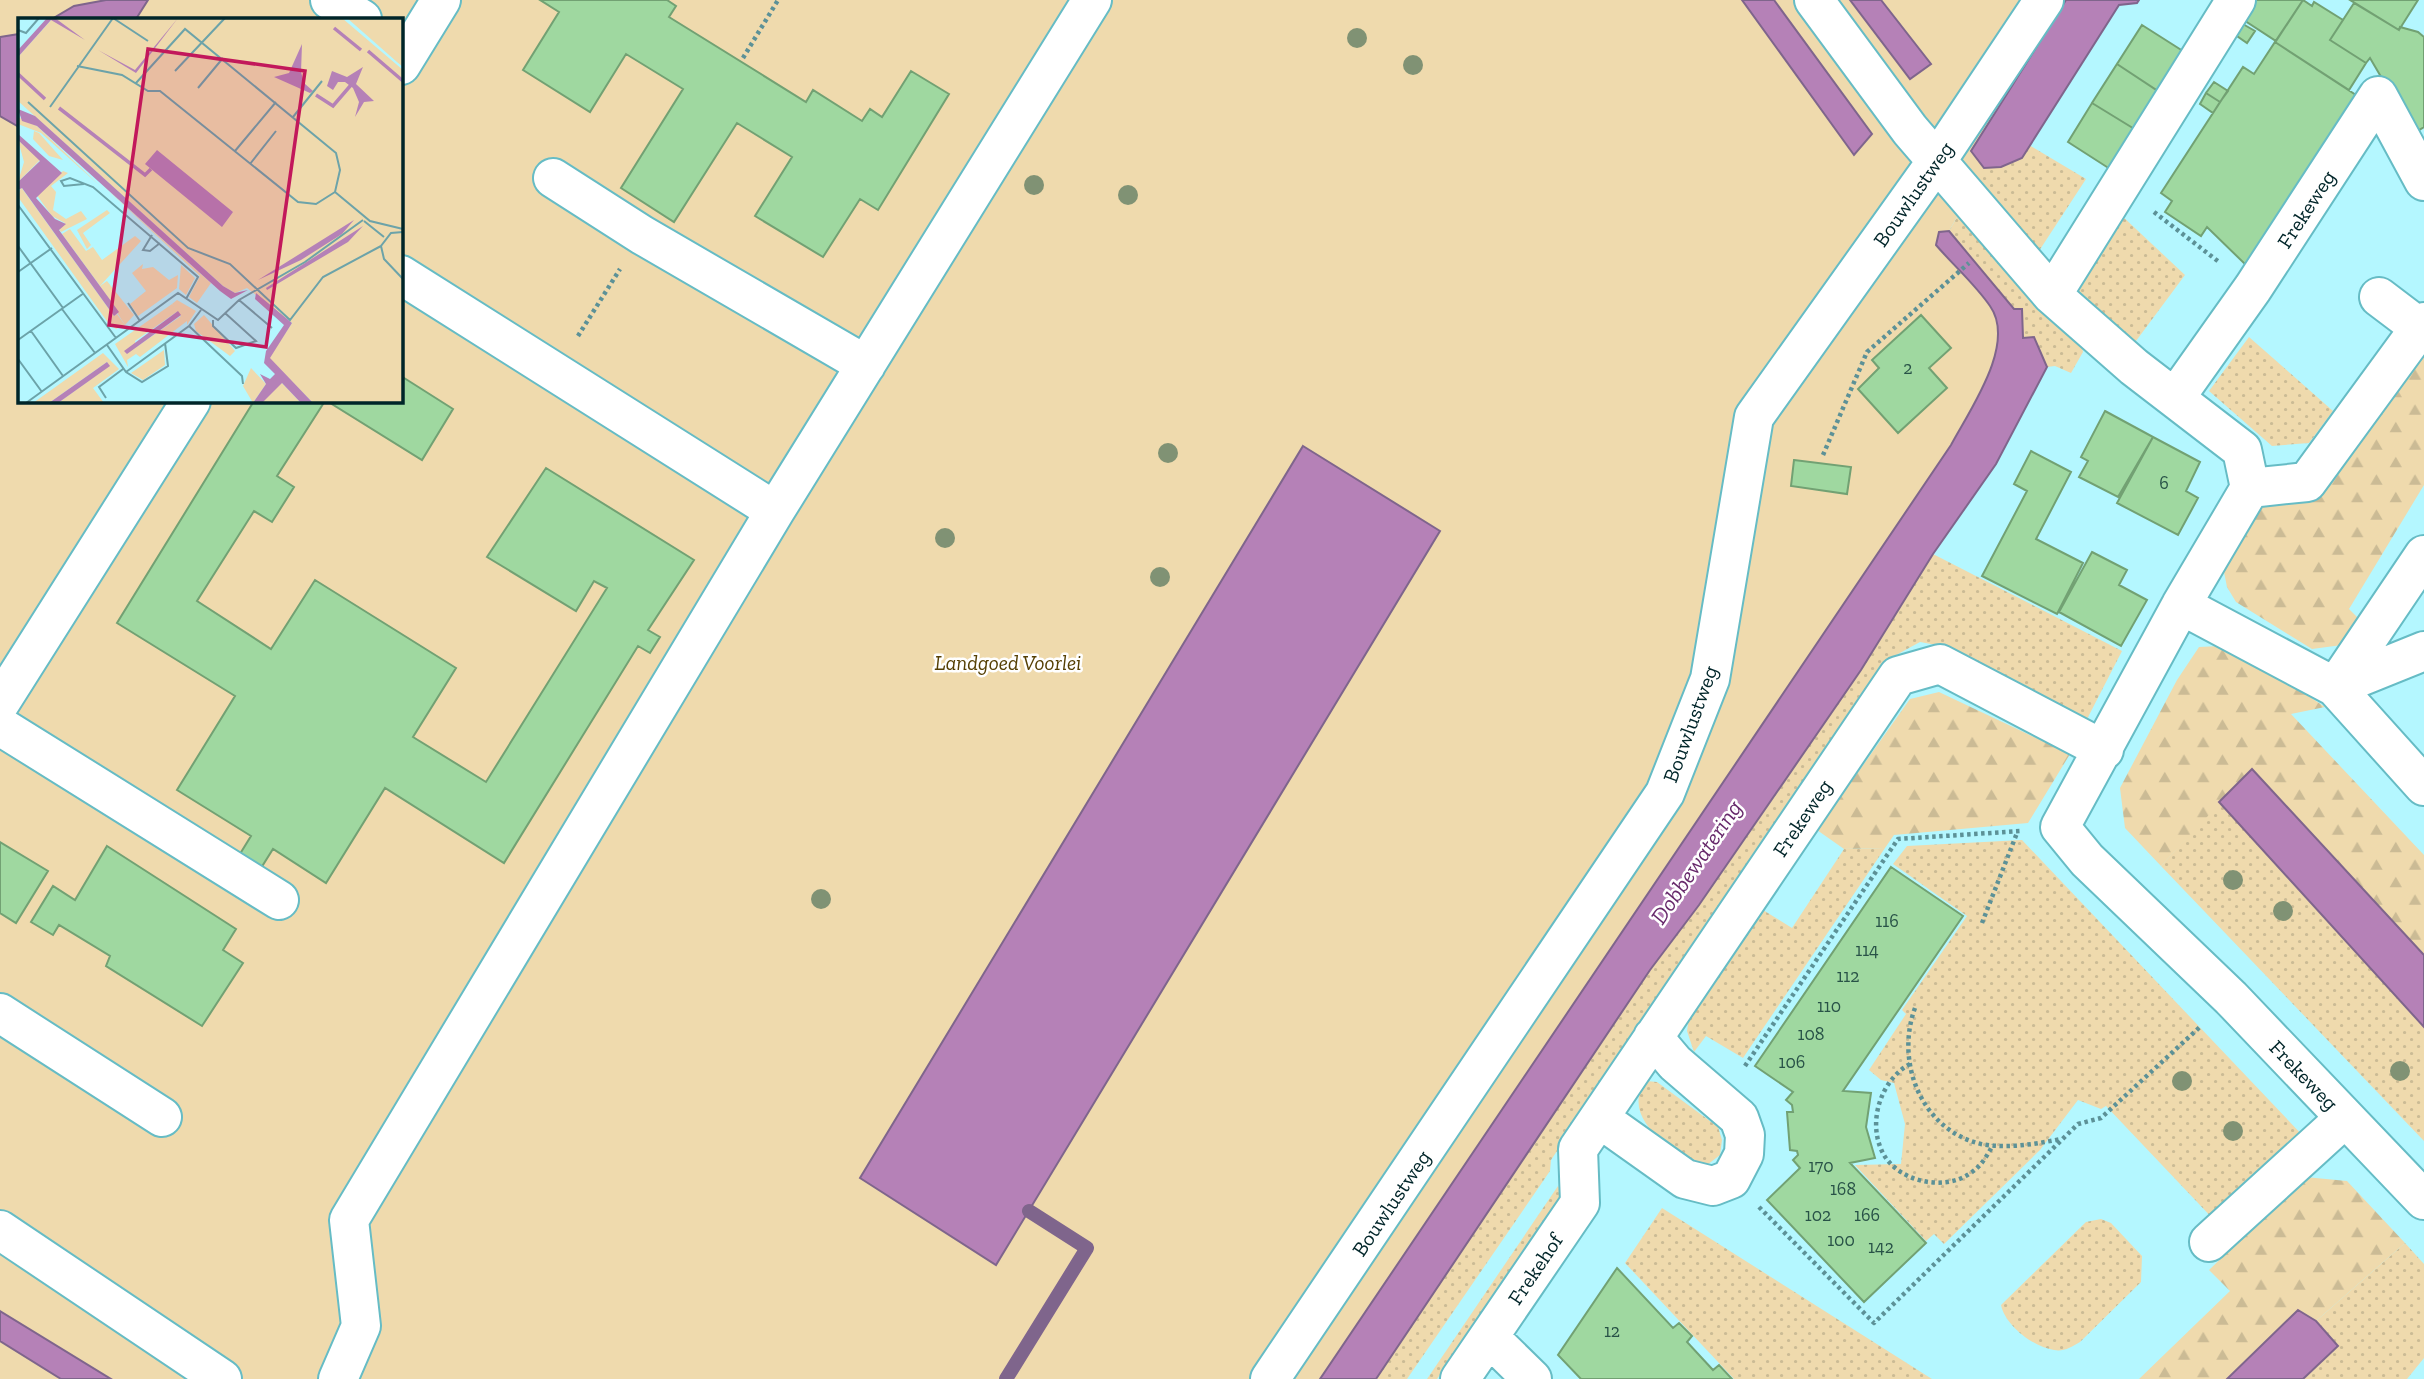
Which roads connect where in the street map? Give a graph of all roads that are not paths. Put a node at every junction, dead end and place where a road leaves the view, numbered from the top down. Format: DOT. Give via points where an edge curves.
graph roads {
  1 [pos="330,0"];
  2 [pos="441,0"];
  3 [pos="1092,0"];
  4 [pos="1814,0"];
  5 [pos="2044,0"];
  6 [pos="2236,0"];
  7 [pos="360,18"];
  8 [pos="404,52"];
  9 [pos="1936,162"];
  10 [pos="554,178"];
  11 [pos="2424,181"];
  12 [pos="402,276"];
  13 [pos="2052,295"];
  14 [pos="2379,297"];
  15 [pos="2422,325"];
  16 [pos="866,365"];
  17 [pos="2175,398"];
  18 [pos="190,402"];
  19 [pos="2250,488"];
  20 [pos="775,511"];
  21 [pos="2424,555"];
  22 [pos="2182,605"];
  23 [pos="2424,651"];
  24 [pos="2335,687"];
  25 [pos="0,703"];
  26 [pos="0,726"];
  27 [pos="2104,750"];
  28 [pos="2424,786"];
  29 [pos="279,900"];
  30 [pos="0,1013"];
  31 [pos="1653,1037"];
  32 [pos="162,1117"];
  33 [pos="1599,1118"];
  34 [pos="2345,1118"];
  35 [pos="1578,1149"];
  36 [pos="2424,1200"];
  37 [pos="0,1230"];
  38 [pos="2210,1242"];
  39 [pos="1489,1337"];
  40 [pos="222,1379"];
  41 [pos="338,1379"];
  42 [pos="1270,1379"];
  43 [pos="1460,1379"];
  44 [pos="1532,1379"];
  1 -- 7 [label="street"];
  2 -- 8 [label="street"];
  3 -- 16 [label="street"];
  4 -- 9 [label="street"];
  5 -- 9 [label="street, Bouwlustweg"];
  6 -- 13 [label="street"];
  9 -- 13 [label="street"];
  9 -- 42 [label="street, Bouwlustweg" via="1754,417 1710,679 1665,793"];
  10 -- 16 [label="street" via="642,235"];
  11 -- 17 [label="street, Frekeweg" via="2378,96"];
  12 -- 20 [label="street"];
  13 -- 17 [label="street"];
  14 -- 15 [label="street"];
  15 -- 19 [label="street" via="2307,482"];
  16 -- 20 [label="street"];
  17 -- 19 [label="street" via="2242,450"];
  18 -- 25 [label="street"];
  19 -- 22 [label="street"];
  20 -- 41 [label="street" via="349,1220 361,1326"];
  21 -- 24 [label="street"];
  22 -- 24 [label="street"];
  22 -- 27 [label="street"];
  23 -- 24 [label="street"];
  24 -- 28 [label="street"];
  26 -- 29 [label="street"];
  27 -- 31 [label="street, Frekeweg" via="1941,664 1898,676"];
  27 -- 34 [label="street, Frekeweg" via="2060,827 2087,860 2231,998"];
  30 -- 32 [label="street"];
  31 -- 33 [label="street, Frekeweg"];
  31 -- 33 [label="street" via="1675,1063 1740,1118 1745,1154 1731,1179 1713,1186 1685,1179"];
  33 -- 35 [label="street, Frekeweg"];
  34 -- 36 [label="street, Frekeweg"];
  34 -- 38 [label="street, Frekeweg"];
  35 -- 39 [label="street, Frekehof" via="1580,1203"];
  37 -- 40 [label="street"];
  39 -- 43 [label="street, Frekehof"];
  39 -- 44 [label="street"];
}
